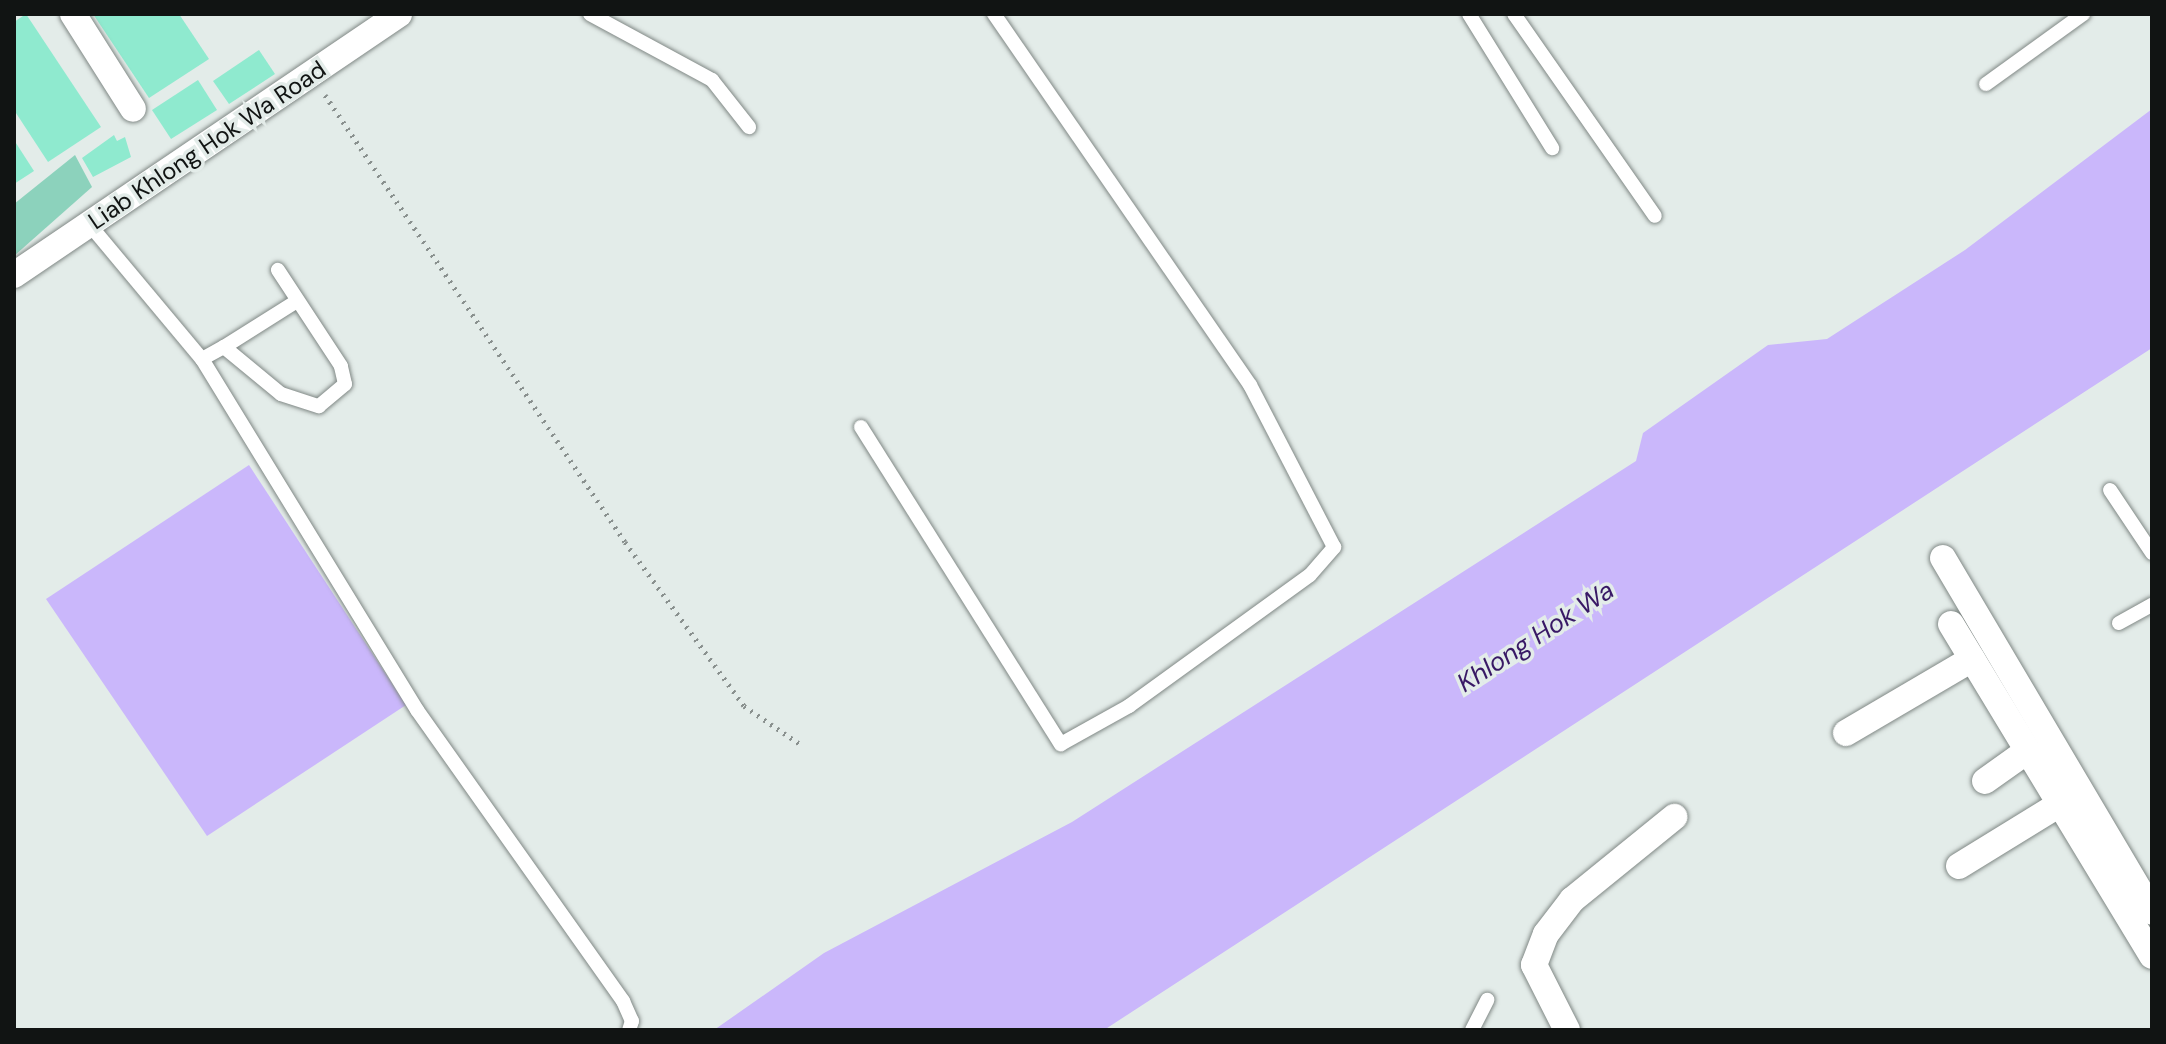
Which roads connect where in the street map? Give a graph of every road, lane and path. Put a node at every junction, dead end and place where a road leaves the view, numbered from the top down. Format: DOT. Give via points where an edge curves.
graph roads {
  1 [pos="73,14"];
  2 [pos="399,14"];
  3 [pos="590,14"];
  4 [pos="994,14"];
  5 [pos="1469,14"];
  6 [pos="1514,14"];
  7 [pos="2083,14"];
  8 [pos="311,74"];
  9 [pos="1986,84"];
  10 [pos="133,109"];
  11 [pos="749,127"];
  12 [pos="1552,148"];
  13 [pos="1655,216"];
  14 [pos="89,224"];
  15 [pos="278,270"];
  16 [pos="14,275"];
  17 [pos="297,301"];
  18 [pos="224,347"];
  19 [pos="202,359"];
  20 [pos="861,427"];
  21 [pos="2110,490"];
  22 [pos="2152,553"];
  23 [pos="1943,558"];
  24 [pos="2152,605"];
  25 [pos="2119,623"];
  26 [pos="1951,624"];
  27 [pos="1972,659"];
  28 [pos="1846,733"];
  29 [pos="800,744"];
  30 [pos="2027,751"];
  31 [pos="1985,781"];
  32 [pos="2058,805"];
  33 [pos="1674,817"];
  34 [pos="1959,866"];
  35 [pos="2152,912"];
  36 [pos="2152,956"];
  37 [pos="1487,1000"];
  38 [pos="629,1030"];
  39 [pos="1472,1030"];
  40 [pos="1567,1030"];
  1 -- 10 [label="street"];
  2 -- 8 [label="street, Liab Khlong Hok Wa Road"];
  3 -- 11 [label="lane" via="712,80"];
  4 -- 20 [label="lane" via="1250,385 1334,547 1310,575 1129,706 1061,744"];
  5 -- 12 [label="lane"];
  6 -- 13 [label="lane"];
  7 -- 9 [label="lane"];
  8 -- 14 [label="street, Liab Khlong Hok Wa Road"];
  8 -- 29 [label="path" via="625,542 744,706"];
  14 -- 16 [label="street, Liab Khlong Hok Wa Road"];
  14 -- 19 [label="lane"];
  15 -- 17 [label="lane"];
  17 -- 18 [label="lane"];
  17 -- 18 [label="lane" via="341,366 345,384 319,406 281,394"];
  18 -- 19 [label="lane"];
  19 -- 38 [label="lane" via="417,710 623,1001"];
  21 -- 22 [label="lane"];
  23 -- 35 [label="street"];
  24 -- 25 [label="lane"];
  26 -- 27 [label="street"];
  27 -- 28 [label="street"];
  27 -- 30 [label="street"];
  30 -- 31 [label="street"];
  30 -- 32 [label="street"];
  32 -- 34 [label="street"];
  32 -- 36 [label="street"];
  33 -- 40 [label="street" via="1572,900 1546,934 1534,965"];
  37 -- 39 [label="lane"];
}
